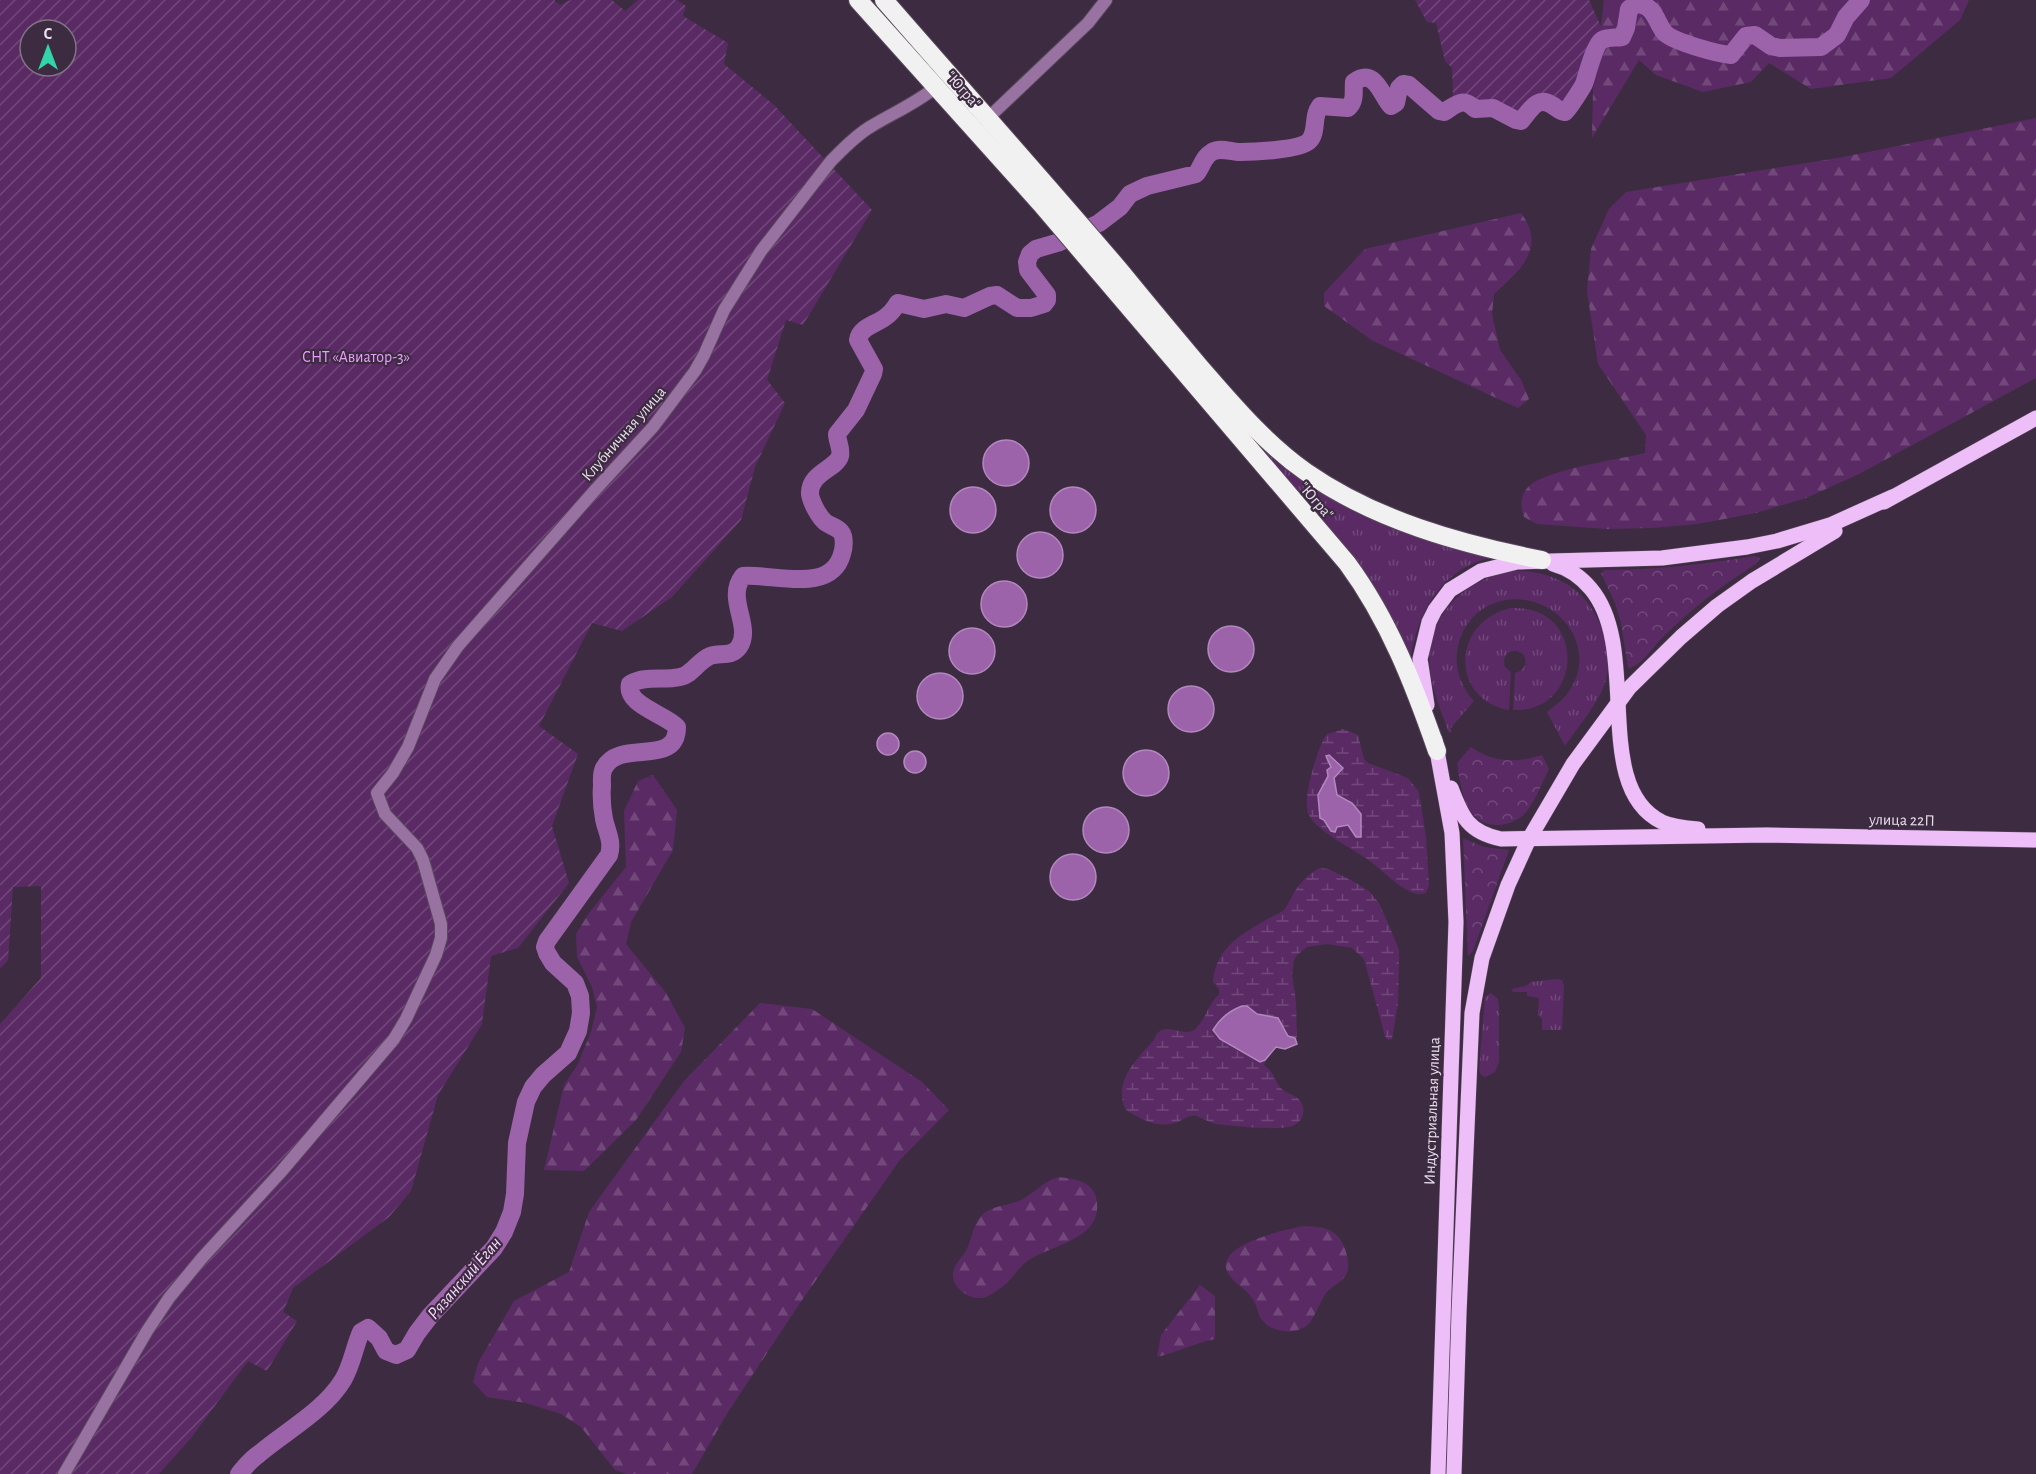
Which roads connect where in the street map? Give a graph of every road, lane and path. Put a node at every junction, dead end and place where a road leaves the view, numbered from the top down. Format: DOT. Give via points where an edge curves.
graph roads {
  1 [pos="858,0"];
  2 [pos="884,0"];
  3 [pos="1106,0"];
  4 [pos="936,87"];
  5 [pos="987,119"];
  6 [pos="1047,199"];
  7 [pos="1099,260"];
  8 [pos="2036,418"];
  9 [pos="1892,497"];
  10 [pos="1542,560"];
  11 [pos="1619,699"];
  12 [pos="1437,751"];
  13 [pos="1767,835"];
  14 [pos="1529,839"];
  15 [pos="2036,840"];
  16 [pos="64,1474"];
  17 [pos="1437,1474"];
  18 [pos="1454,1474"];
  1 -- 4 [label="highway, \"Югра\""];
  2 -- 5 [label="highway, \"Югра\""];
  3 -- 5 [label="street" via="1088,24"];
  4 -- 6 [label="highway, \"Югра\""];
  4 -- 16 [label="street, Клубничная улица" via="869,127 815,180 761,251 724,310 704,355 653,427 458,646 435,679 408,747 377,793 385,814 417,848 429,875 441,924 436,955 394,1039 169,1298"];
  5 -- 6 [label="highway, \"Югра\""];
  6 -- 7 [label="highway"];
  7 -- 10 [label="highway, \"Югра\"" via="1272,446 1308,473 1402,521 1465,542"];
  7 -- 12 [label="highway, \"Югра\"" via="1357,577 1391,636"];
  8 -- 9 [label="main road"];
  9 -- 10 [label="main road" via="1830,525 1777,542 1662,558"];
  9 -- 11 [label="main road" via="1717,606"];
  10 -- 11 [label="main road, улица 22П" via="1575,574 1602,605 1615,645"];
  10 -- 12 [label="main road" via="1481,571 1442,600 1429,622 1420,669"];
  11 -- 13 [label="main road, улица 22П" via="1626,776 1647,811 1676,826"];
  11 -- 14 [label="main road" via="1573,764"];
  12 -- 14 [label="main road, улица 22П" via="1467,822 1490,837"];
  12 -- 17 [label="main road, Индустриальная улица" via="1453,847 1456,922"];
  13 -- 14 [label="main road, улица 22П"];
  13 -- 15 [label="main road, улица 22П"];
  14 -- 18 [label="main road" via="1488,939 1473,1003"];
}
